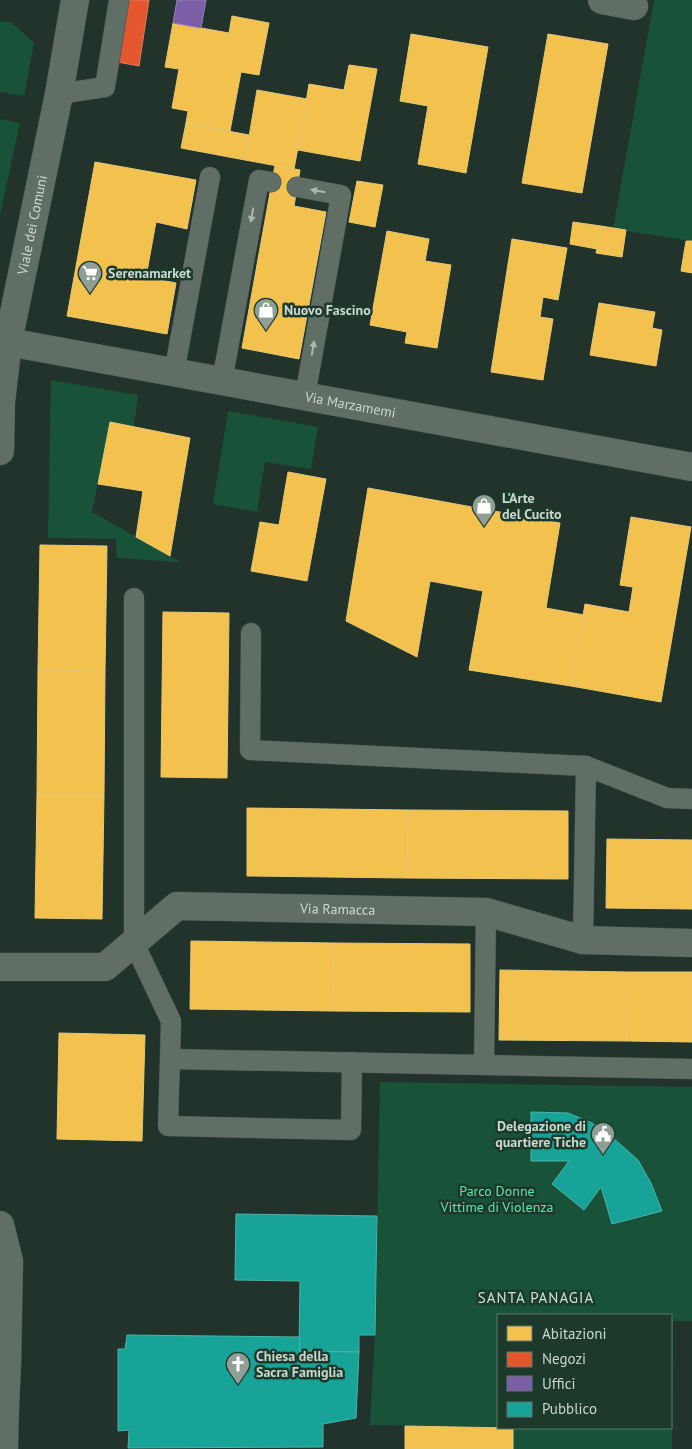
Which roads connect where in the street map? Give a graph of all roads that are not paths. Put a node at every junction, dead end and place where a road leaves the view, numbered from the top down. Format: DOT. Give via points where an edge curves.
graph roads {
  1 [pos="75,0"];
  2 [pos="119,0"];
  3 [pos="602,0"];
  4 [pos="634,6"];
  5 [pos="59,94"];
  6 [pos="210,177"];
  7 [pos="271,182"];
  8 [pos="297,187"];
  9 [pos="8,342"];
  10 [pos="174,373"];
  11 [pos="222,382"];
  12 [pos="305,396"];
  13 [pos="0,451"];
  14 [pos="692,467"];
  15 [pos="134,598"];
  16 [pos="251,633"];
  17 [pos="586,766"];
  18 [pos="692,799"];
  19 [pos="486,912"];
  20 [pos="583,940"];
  21 [pos="134,943"];
  22 [pos="692,943"];
  23 [pos="0,967"];
  24 [pos="170,1059"];
  25 [pos="352,1062"];
  26 [pos="484,1065"];
  27 [pos="692,1069"];
  28 [pos="0,1225"];
  29 [pos="2,1402"];
  30 [pos="4,1449"];
  1 -- 5 [label="street, Viale dei Comuni"];
  2 -- 5 [label="lane" via="105,87"];
  3 -- 4 [label="street"];
  5 -- 9 [label="street, Viale dei Comuni"];
  6 -- 10 [label="lane"];
  7 -- 11 [label="lane, one-way" via="259,180"];
  12 -- 8 [label="lane, one-way" via="341,195"];
  9 -- 10 [label="street, Via Marzamemi"];
  9 -- 13 [label="street, Viale dei Comuni" via="1,402"];
  10 -- 11 [label="street, Via Marzamemi"];
  11 -- 12 [label="street, Via Marzamemi"];
  12 -- 14 [label="street, Via Marzamemi"];
  15 -- 21 [label="lane"];
  16 -- 17 [label="lane" via="250,750"];
  17 -- 18 [label="lane" via="666,798"];
  17 -- 20 [label="lane"];
  19 -- 20 [label="street, Via Ramacca"];
  19 -- 21 [label="street, Via Ramacca" via="177,906"];
  19 -- 26 [label="lane"];
  20 -- 22 [label="street, Via Ramacca"];
  21 -- 23 [label="street, Via Ramacca" via="105,967"];
  21 -- 24 [label="lane" via="171,1021"];
  24 -- 25 [label="lane"];
  24 -- 25 [label="lane" via="168,1126 350,1130"];
  25 -- 26 [label="lane"];
  26 -- 27 [label="lane"];
  28 -- 29 [label="street" via="9,1261 7,1365"];
  29 -- 30 [label="street"];
}
